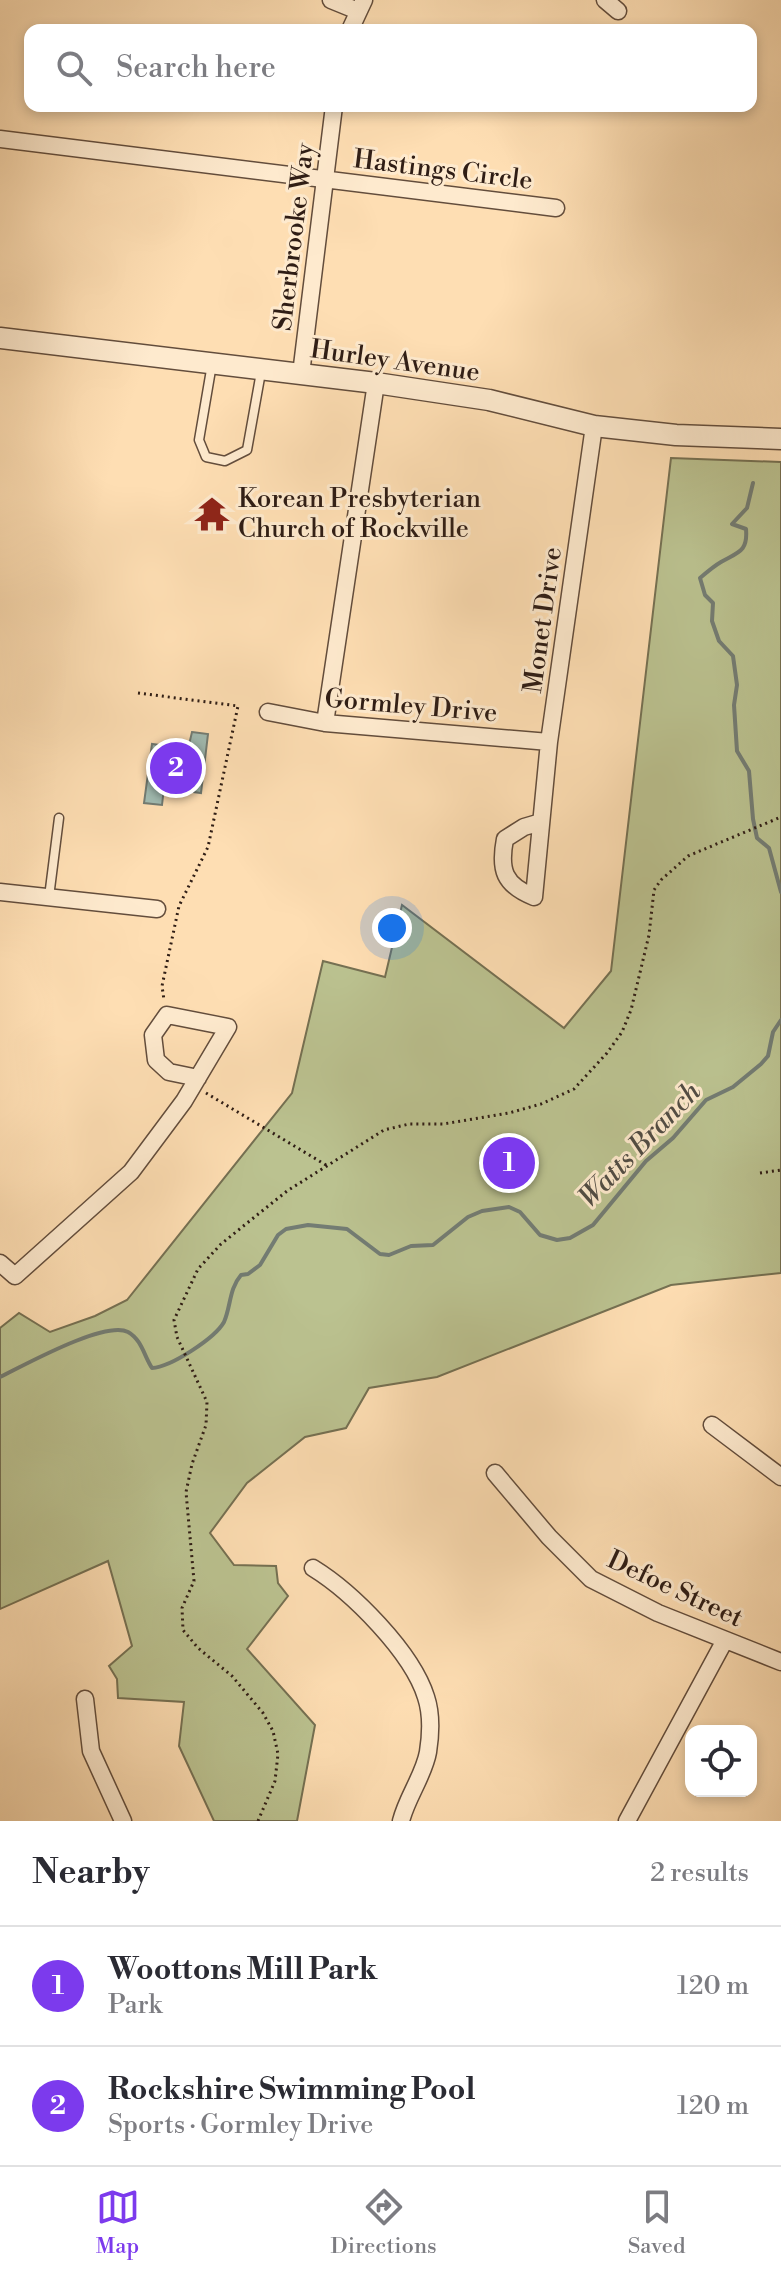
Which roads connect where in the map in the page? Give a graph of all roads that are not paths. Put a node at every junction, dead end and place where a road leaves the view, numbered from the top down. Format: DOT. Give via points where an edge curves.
graph roads {
  1 [pos="331,0"];
  2 [pos="361,6"];
  3 [pos="333,112"];
  4 [pos="0,139"];
  5 [pos="325,179"];
  6 [pos="556,208"];
  7 [pos="0,338"];
  8 [pos="212,364"];
  9 [pos="262,370"];
  10 [pos="301,374"];
  11 [pos="376,383"];
  12 [pos="594,426"];
  13 [pos="781,439"];
  14 [pos="268,712"];
  15 [pos="325,723"];
  16 [pos="549,742"];
  17 [pos="59,818"];
  18 [pos="541,822"];
  19 [pos="0,892"];
  20 [pos="49,897"];
  21 [pos="157,909"];
  22 [pos="196,1082"];
  23 [pos="0,1263"];
  24 [pos="712,1425"];
  25 [pos="495,1473"];
  26 [pos="781,1477"];
  27 [pos="313,1568"];
  28 [pos="725,1640"];
  29 [pos="781,1662"];
  30 [pos="85,1699"];
  31 [pos="123,1821"];
  32 [pos="401,1821"];
  33 [pos="627,1821"];
  1 -- 2 [label="street"];
  3 -- 5 [label="street, Sherbrooke Way"];
  4 -- 5 [label="street, Hastings Circle"];
  5 -- 6 [label="street, Hastings Circle"];
  5 -- 10 [label="street, Sherbrooke Way"];
  7 -- 8 [label="street, Hurley Avenue"];
  8 -- 9 [label="street, Hurley Avenue"];
  8 -- 9 [label="lane" via="199,440 206,457 225,461 247,450"];
  9 -- 10 [label="street, Hurley Avenue"];
  10 -- 11 [label="street, Hurley Avenue"];
  11 -- 12 [label="street, Hurley Avenue" via="489,400"];
  11 -- 15 [label="street"];
  12 -- 13 [label="street, Hurley Avenue"];
  12 -- 16 [label="street, Monet Drive"];
  14 -- 15 [label="street, Gormley Drive"];
  15 -- 16 [label="street, Gormley Drive"];
  16 -- 18 [label="street, Monet Drive"];
  17 -- 20 [label="lane"];
  19 -- 20 [label="street"];
  20 -- 21 [label="street"];
  22 -- 22 [label="street" via="228,1027 167,1015 153,1035 156,1060 169,1072"];
  22 -- 23 [label="street" via="131,1172 15,1276"];
  24 -- 26 [label="street"];
  25 -- 28 [label="street, Defoe Street" via="591,1579"];
  27 -- 32 [label="street" via="356,1599 414,1669 426,1697 431,1721 427,1755"];
  28 -- 29 [label="street, Defoe Street"];
  28 -- 33 [label="street"];
  30 -- 31 [label="street" via="91,1751"];
}
